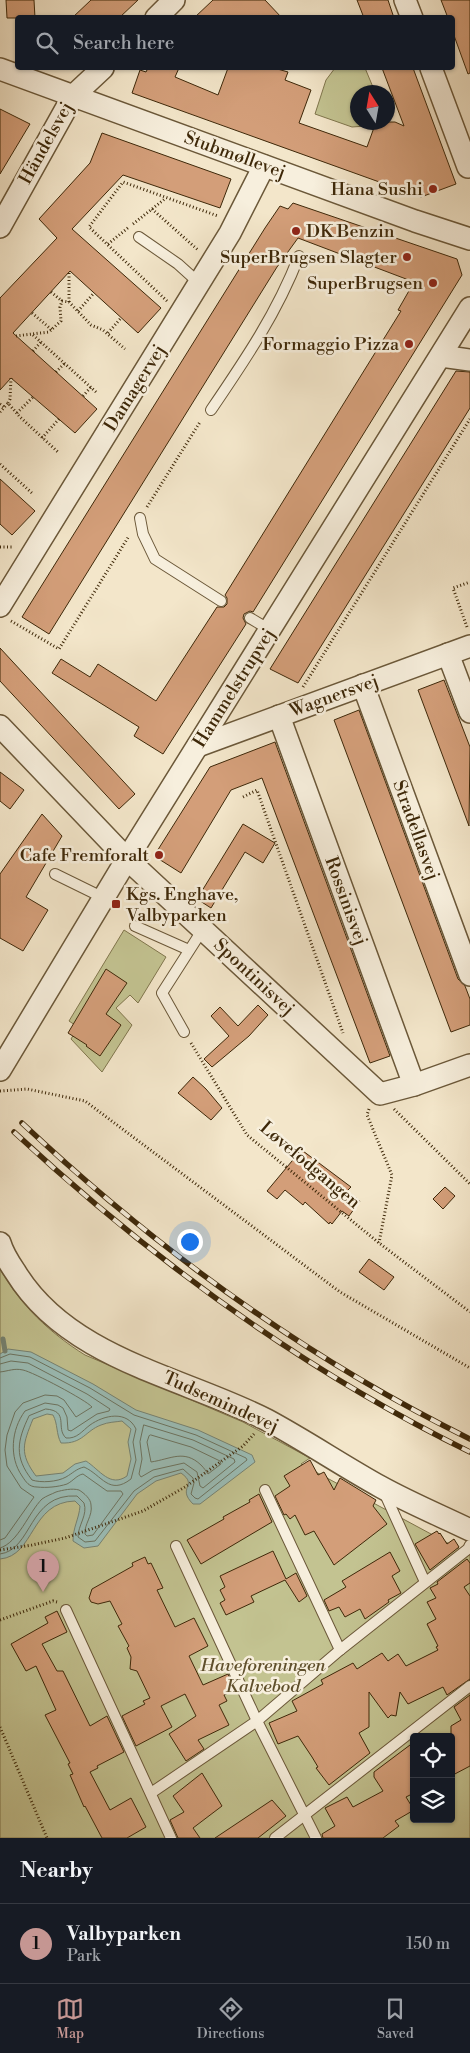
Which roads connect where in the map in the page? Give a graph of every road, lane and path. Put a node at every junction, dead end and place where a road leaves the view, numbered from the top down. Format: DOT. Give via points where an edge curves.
graph roads {
  1 [pos="174,0"];
  2 [pos="405,0"];
  3 [pos="159,15"];
  4 [pos="411,15"];
  5 [pos="0,70"];
  6 [pos="101,70"];
  7 [pos="431,70"];
  8 [pos="72,96"];
  9 [pos="264,166"];
  10 [pos="468,167"];
  11 [pos="166,198"];
  12 [pos="152,209"];
  13 [pos="0,227"];
  14 [pos="139,238"];
  15 [pos="470,239"];
  16 [pos="108,244"];
  17 [pos="200,252"];
  18 [pos="299,256"];
  19 [pos="69,272"];
  20 [pos="199,283"];
  21 [pos="51,292"];
  22 [pos="94,293"];
  23 [pos="62,301"];
  24 [pos="69,302"];
  25 [pos="470,308"];
  26 [pos="78,311"];
  27 [pos="32,313"];
  28 [pos="121,318"];
  29 [pos="52,330"];
  30 [pos="108,333"];
  31 [pos="32,334"];
  32 [pos="16,336"];
  33 [pos="41,342"];
  34 [pos="125,348"];
  35 [pos="33,351"];
  36 [pos="441,356"];
  37 [pos="470,360"];
  38 [pos="64,364"];
  39 [pos="56,372"];
  40 [pos="11,378"];
  41 [pos="91,387"];
  42 [pos="96,392"];
  43 [pos="82,396"];
  44 [pos="33,397"];
  45 [pos="8,403"];
  46 [pos="0,404"];
  47 [pos="4,407"];
  48 [pos="211,410"];
  49 [pos="0,412"];
  50 [pos="17,413"];
  51 [pos="59,419"];
  52 [pos="470,419"];
  53 [pos="200,422"];
  54 [pos="42,438"];
  55 [pos="59,453"];
  56 [pos="0,464"];
  57 [pos="33,494"];
  58 [pos="140,518"];
  59 [pos="470,582"];
  60 [pos="221,601"];
  61 [pos="4,613"];
  62 [pos="250,618"];
  63 [pos="270,630"];
  64 [pos="469,637"];
  65 [pos="448,654"];
  66 [pos="363,685"];
  67 [pos="303,688"];
  68 [pos="470,712"];
  69 [pos="278,716"];
  70 [pos="0,726"];
  71 [pos="198,746"];
  72 [pos="243,797"];
  73 [pos="127,860"];
  74 [pos="55,874"];
  75 [pos="104,898"];
  76 [pos="135,926"];
  77 [pos="202,929"];
  78 [pos="189,950"];
  79 [pos="470,975"];
  80 [pos="184,1032"];
  81 [pos="331,1049"];
  82 [pos="470,1065"];
  83 [pos="0,1070"];
  84 [pos="414,1085"];
  85 [pos="0,1091"];
  86 [pos="376,1091"];
  87 [pos="470,1184"];
  88 [pos="0,1243"];
  89 [pos="379,1243"];
  90 [pos="470,1312"];
  91 [pos="470,1368"];
  92 [pos="243,1446"];
  93 [pos="382,1487"];
  94 [pos="265,1490"];
  95 [pos="470,1530"];
  96 [pos="470,1545"];
  97 [pos="176,1546"];
  98 [pos="0,1550"];
  99 [pos="425,1582"];
  100 [pos="66,1610"];
  101 [pos="0,1620"];
  102 [pos="340,1650"];
  103 [pos="470,1686"];
  104 [pos="257,1721"];
  105 [pos="0,1728"];
  106 [pos="150,1793"];
  107 [pos="304,1814"];
  108 [pos="47,1838"];
  109 [pos="171,1838"];
  110 [pos="275,1838"];
  111 [pos="316,1838"];
  1 -- 3 [label="street"];
  2 -- 4 [label="street"];
  5 -- 8 [label="street, Stubmøllevej"];
  6 -- 8 [label="street, Händelsvej"];
  7 -- 10 [label="street"];
  8 -- 9 [label="street, Stubmøllevej"];
  8 -- 13 [label="street, Händelsvej"];
  9 -- 15 [label="street, Stubmøllevej"];
  9 -- 20 [label="street, Damagervej" via="242,212"];
  11 -- 12 [label="path"];
  12 -- 16 [label="path"];
  12 -- 17 [label="path"];
  14 -- 20 [label="lane" via="178,264"];
  18 -- 48 [label="lane" via="259,340"];
  19 -- 24 [label="path"];
  20 -- 61 [label="street, Damagervej"];
  21 -- 23 [label="path"];
  22 -- 26 [label="path"];
  23 -- 24 [label="path"];
  23 -- 29 [label="path" via="61,321"];
  24 -- 26 [label="path"];
  25 -- 36 [label="street, Hammelstrupvej"];
  26 -- 30 [label="path" via="91,325"];
  27 -- 29 [label="path"];
  28 -- 30 [label="path"];
  29 -- 31 [label="path"];
  30 -- 34 [label="path"];
  31 -- 32 [label="path"];
  31 -- 33 [label="path"];
  33 -- 35 [label="path"];
  33 -- 38 [label="path"];
  36 -- 37 [label="street"];
  36 -- 63 [label="street, Hammelstrupvej"];
  38 -- 39 [label="path"];
  38 -- 41 [label="path"];
  40 -- 45 [label="path"];
  41 -- 42 [label="path"];
  41 -- 43 [label="path"];
  44 -- 50 [label="path"];
  45 -- 47 [label="path"];
  45 -- 50 [label="path"];
  46 -- 47 [label="path"];
  47 -- 49 [label="path"];
  50 -- 54 [label="path"];
  51 -- 54 [label="path"];
  52 -- 67 [label="path"];
  53 -- 58 [label="path"];
  54 -- 55 [label="path"];
  56 -- 57 [label="path"];
  58 -- 60 [label="lane" via="143,534 155,559"];
  58 -- 61 [label="path" via="59,649"];
  59 -- 64 [label="path" via="453,588"];
  62 -- 63 [label="lane"];
  63 -- 71 [label="street, Hammelstrupvej"];
  64 -- 65 [label="street, Wagnersvej"];
  65 -- 66 [label="street, Wagnersvej"];
  65 -- 68 [label="street"];
  66 -- 69 [label="street, Wagnersvej"];
  66 -- 79 [label="street, Stradellasvej"];
  69 -- 71 [label="street, Wagnersvej"];
  69 -- 84 [label="street, Rossinisvej"];
  70 -- 73 [label="street, Spontinisvej"];
  71 -- 73 [label="street, Hammelstrupvej"];
  72 -- 81 [label="path" via="257,790 344,1033"];
  73 -- 75 [label="street, Hammelstrupvej"];
  73 -- 77 [label="street, Spontinisvej"];
  74 -- 75 [label="lane"];
  75 -- 83 [label="street, Hammelstrupvej"];
  76 -- 78 [label="lane"];
  77 -- 78 [label="lane"];
  77 -- 81 [label="street, Spontinisvej"];
  78 -- 80 [label="lane" via="162,993"];
  80 -- 89 [label="path, Løvefodgangen" via="247,1135"];
  81 -- 86 [label="street, Spontinisvej"];
  82 -- 84 [label="street"];
  84 -- 86 [label="street" via="380,1094"];
  85 -- 91 [label="path" via="27,1089 85,1101 340,1292"];
  86 -- 87 [label="path"];
  86 -- 89 [label="path" via="367,1115 392,1175"];
  88 -- 93 [label="street, Tudsemindevej" via="22,1283 46,1310 74,1333 105,1351 266,1420"];
  89 -- 90 [label="path, Løvefodgangen"];
  92 -- 98 [label="path" via="184,1487 122,1520 65,1538"];
  93 -- 95 [label="street, Tudsemindevej"];
  93 -- 99 [label="lane"];
  94 -- 102 [label="lane"];
  96 -- 99 [label="lane"];
  97 -- 104 [label="lane"];
  99 -- 102 [label="lane"];
  100 -- 101 [label="path" via="59,1602 53,1601"];
  100 -- 106 [label="lane"];
  102 -- 104 [label="lane"];
  103 -- 107 [label="lane"];
  104 -- 106 [label="lane"];
  104 -- 107 [label="lane"];
  105 -- 108 [label="path"];
  106 -- 109 [label="lane"];
  107 -- 110 [label="lane"];
  107 -- 111 [label="lane"];
}
